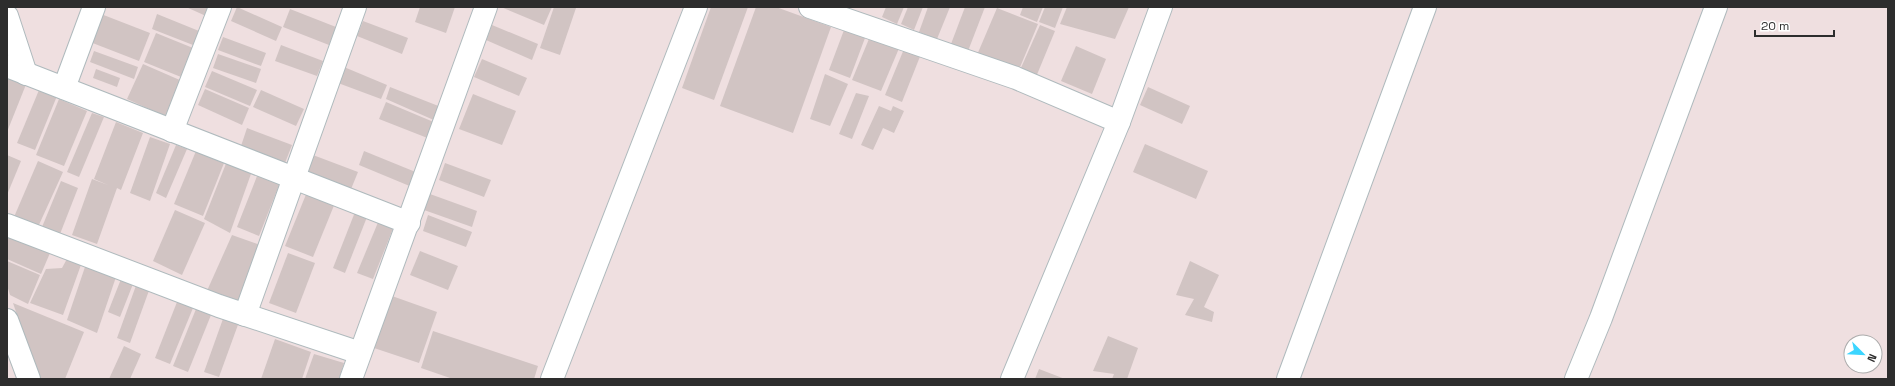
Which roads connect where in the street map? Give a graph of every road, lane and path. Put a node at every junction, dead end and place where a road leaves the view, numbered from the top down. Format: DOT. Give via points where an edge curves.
graph roads {
  1 [pos="94,7"];
  2 [pos="220,7"];
  3 [pos="355,7"];
  4 [pos="486,7"];
  5 [pos="696,7"];
  6 [pos="810,7"];
  7 [pos="1160,7"];
  8 [pos="1425,7"];
  9 [pos="1716,7"];
  10 [pos="7,16"];
  11 [pos="17,70"];
  12 [pos="64,88"];
  13 [pos="1119,122"];
  14 [pos="172,131"];
  15 [pos="293,178"];
  16 [pos="409,223"];
  17 [pos="7,225"];
  18 [pos="245,314"];
  19 [pos="7,320"];
  20 [pos="360,353"];
  21 [pos="29,379"];
  22 [pos="351,379"];
  23 [pos="552,379"];
  24 [pos="1012,379"];
  25 [pos="1288,379"];
  26 [pos="1576,379"];
  1 -- 12 [label="street"];
  2 -- 14 [label="street"];
  3 -- 15 [label="street"];
  4 -- 16 [label="street"];
  5 -- 23 [label="street"];
  6 -- 13 [label="street" via="1016,78"];
  7 -- 13 [label="street"];
  8 -- 25 [label="street"];
  9 -- 26 [label="street" via="1604,311"];
  10 -- 11 [label="street"];
  11 -- 12 [label="street"];
  12 -- 14 [label="street"];
  13 -- 24 [label="street"];
  14 -- 15 [label="street"];
  15 -- 16 [label="street"];
  15 -- 18 [label="street"];
  16 -- 20 [label="street"];
  17 -- 18 [label="street"];
  18 -- 20 [label="street"];
  19 -- 21 [label="street"];
  20 -- 22 [label="street"];
}
